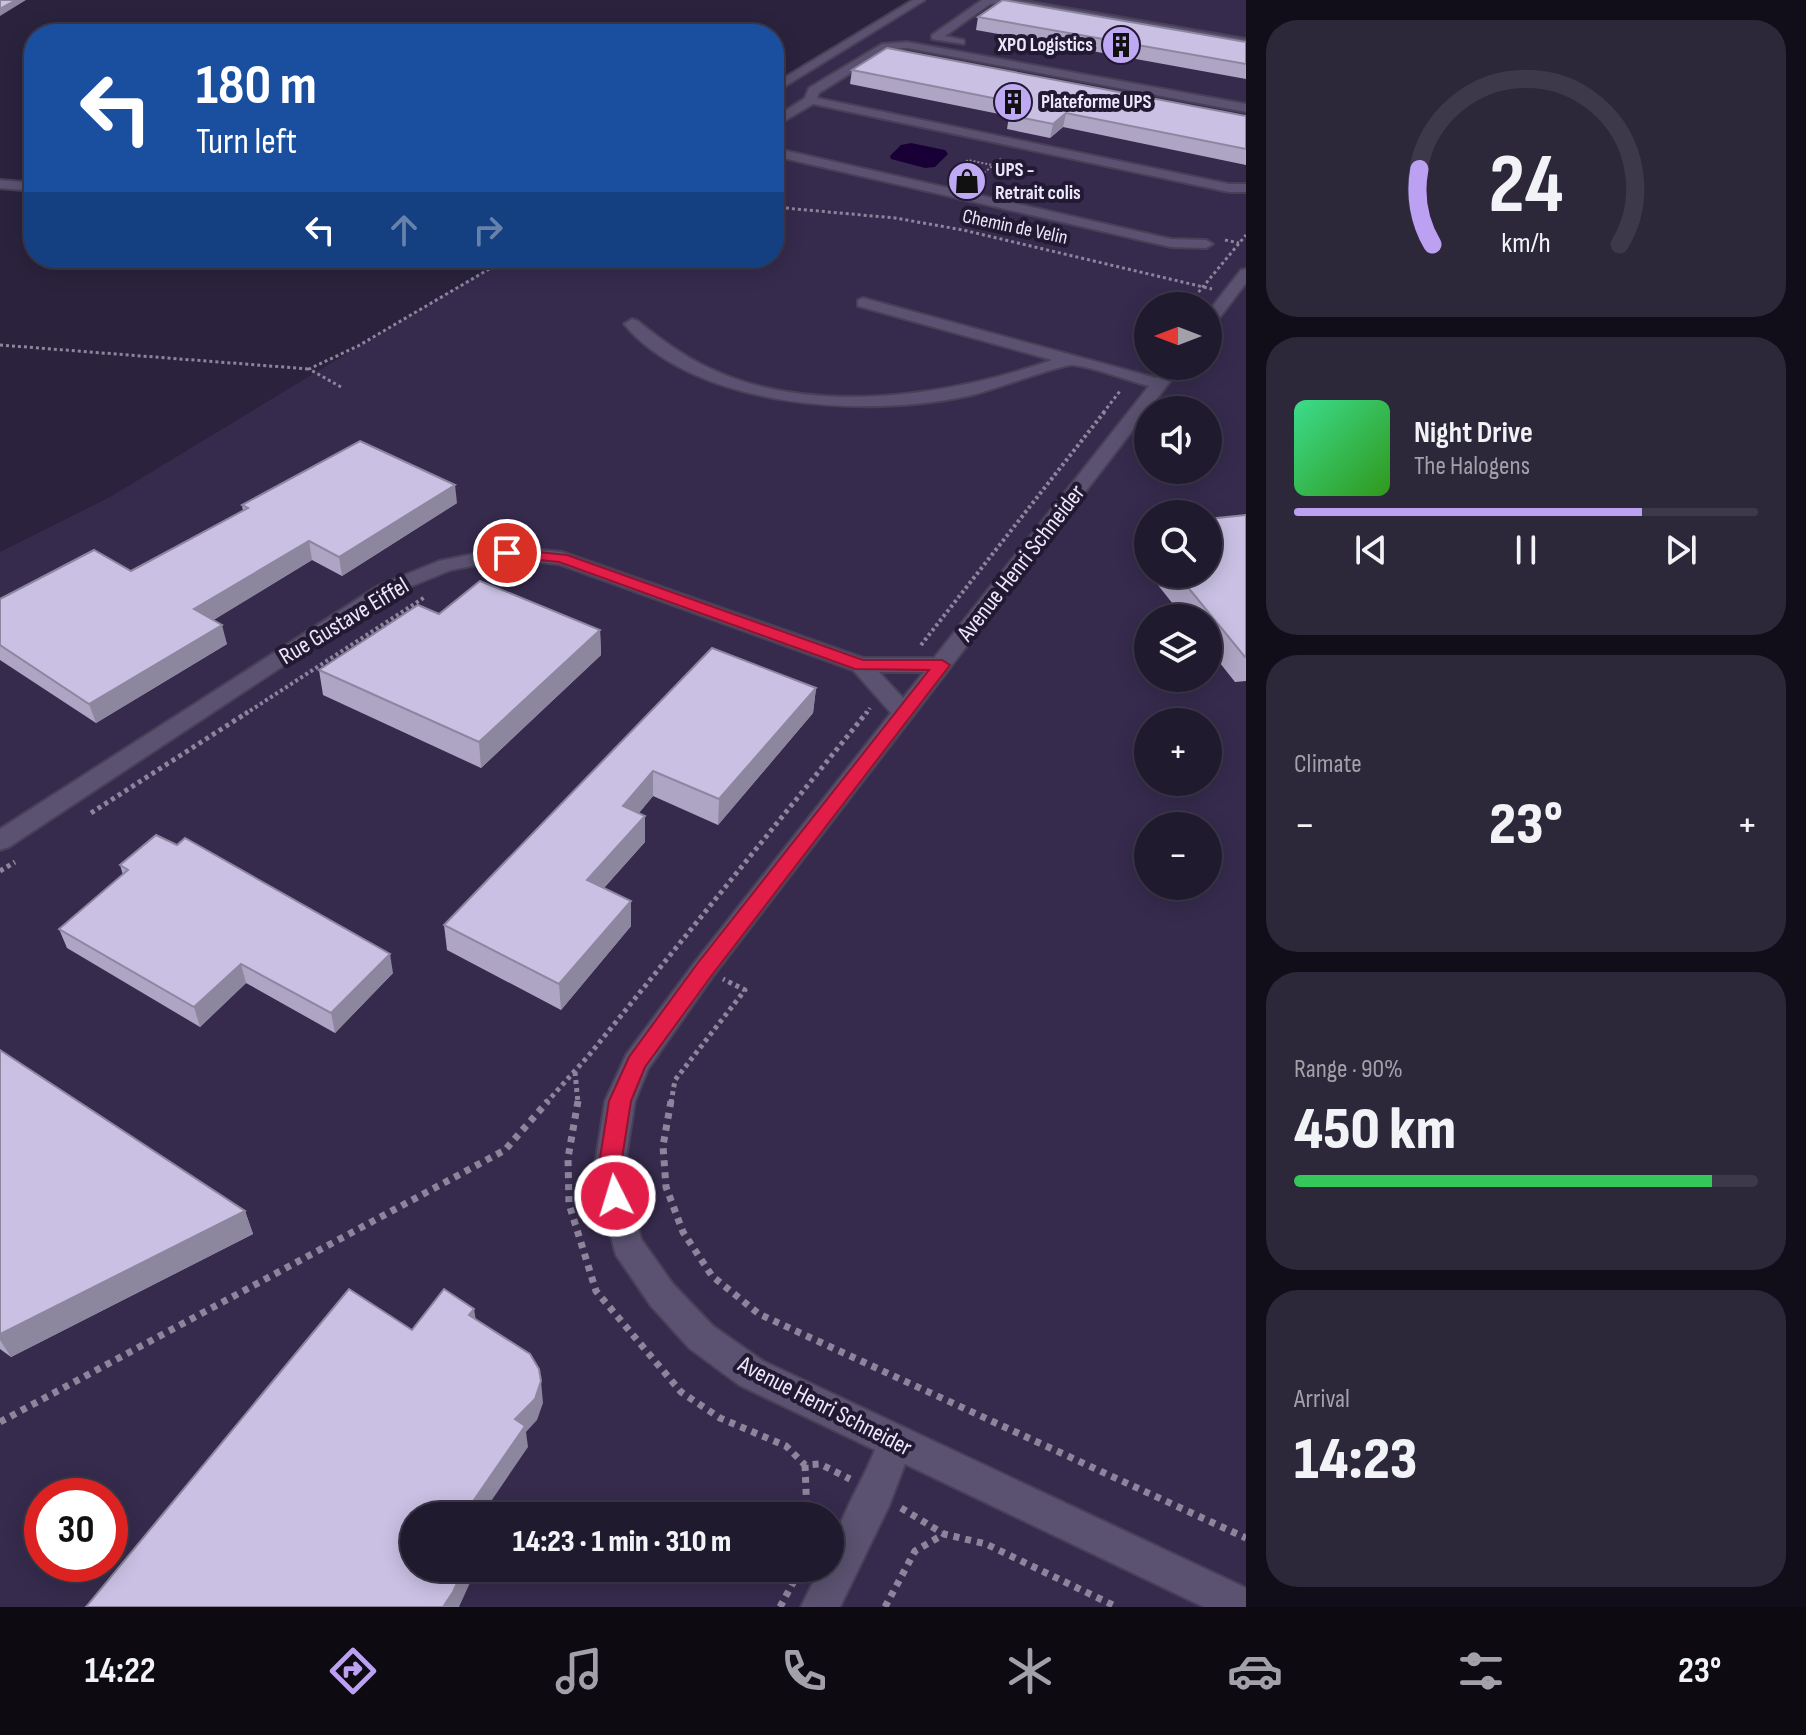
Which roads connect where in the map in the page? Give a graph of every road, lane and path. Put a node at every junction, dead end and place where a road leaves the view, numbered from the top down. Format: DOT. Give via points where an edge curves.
graph roads {
  1 [pos="920,0"];
  2 [pos="999,0"];
  3 [pos="1246,42"];
  4 [pos="784,83"];
  5 [pos="1246,96"];
  6 [pos="811,100"];
  7 [pos="1246,108"];
  8 [pos="784,117"];
  9 [pos="784,154"];
  10 [pos="963,164"];
  11 [pos="993,165"];
  12 [pos="0,184"];
  13 [pos="24,186"];
  14 [pos="1246,188"];
  15 [pos="784,208"];
  16 [pos="1246,235"];
  17 [pos="1206,244"];
  18 [pos="491,268"];
  19 [pos="1246,273"];
  20 [pos="1202,287"];
  21 [pos="1198,292"];
  22 [pos="1231,293"];
  23 [pos="863,303"];
  24 [pos="1222,304"];
  25 [pos="632,324"];
  26 [pos="0,345"];
  27 [pos="1070,359"];
  28 [pos="309,369"];
  29 [pos="1134,370"];
  30 [pos="1163,380"];
  31 [pos="341,387"];
  32 [pos="432,593"];
  33 [pos="861,665"];
  34 [pos="942,665"];
  35 [pos="903,713"];
  36 [pos="89,814"];
  37 [pos="0,841"];
  38 [pos="25,855"];
  39 [pos="0,871"];
  40 [pos="672,955"];
  41 [pos="704,969"];
  42 [pos="0,1422"];
  43 [pos="895,1442"];
  44 [pos="805,1465"];
  45 [pos="806,1502"];
  46 [pos="944,1534"];
  47 [pos="1246,1538"];
  48 [pos="793,1582"];
  49 [pos="780,1607"];
  50 [pos="820,1607"];
  51 [pos="885,1607"];
  52 [pos="1245,1607"];
  1 -- 4 [label="street"];
  2 -- 3 [label="street"];
  2 -- 5 [label="street" via="987,1 936,37"];
  6 -- 7 [label="street" via="813,91 886,46 907,45"];
  6 -- 8 [label="street"];
  6 -- 14 [label="street"];
  9 -- 17 [label="street" via="1171,243"];
  10 -- 11 [label="path" via="968,160"];
  12 -- 13 [label="street"];
  15 -- 20 [label="path, Chemin de Velin" via="963,230"];
  16 -- 20 [label="path"];
  18 -- 28 [label="path"];
  19 -- 22 [label="street"];
  20 -- 21 [label="path"];
  20 -- 22 [label="path, Chemin de Velin"];
  22 -- 24 [label="street"];
  23 -- 27 [label="street"];
  25 -- 27 [label="street" via="660,348 731,383 875,402 954,394"];
  26 -- 28 [label="path"];
  27 -- 29 [label="street"];
  28 -- 31 [label="path"];
  30 -- 34 [label="street, Avenue Henri Schneider"];
  32 -- 36 [label="path"];
  33 -- 34 [label="street"];
  33 -- 35 [label="street"];
  33 -- 37 [label="street, Rue Gustave Eiffel" via="562,558 507,553 446,565 385,590"];
  34 -- 35 [label="street, Avenue Henri Schneider"];
  35 -- 41 [label="street, Avenue Henri Schneider"];
  38 -- 39 [label="path"];
  40 -- 42 [label="path" via="505,1150"];
  41 -- 43 [label="street, Avenue Henri Schneider" via="636,1063 620,1101 609,1171 627,1245 662,1295 701,1337 751,1373"];
  41 -- 47 [label="path" via="745,990 675,1080 663,1146 666,1187 683,1232 712,1276 759,1314"];
  43 -- 50 [label="street"];
  43 -- 52 [label="street, Avenue Henri Schneider"];
  44 -- 45 [label="path"];
  46 -- 51 [label="path" via="915,1551"];
  48 -- 49 [label="path"];
}
